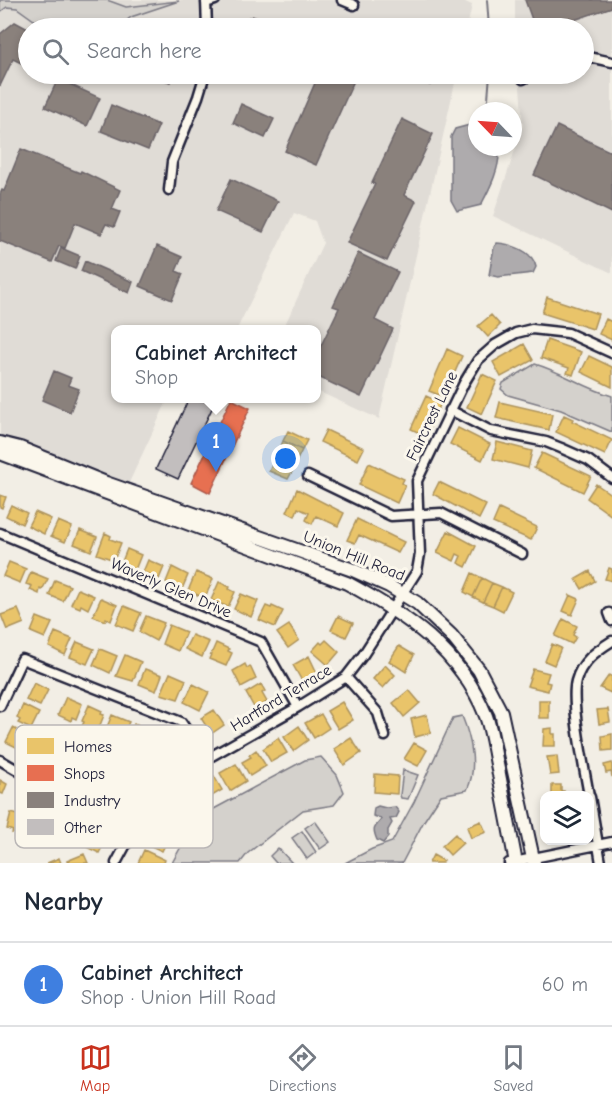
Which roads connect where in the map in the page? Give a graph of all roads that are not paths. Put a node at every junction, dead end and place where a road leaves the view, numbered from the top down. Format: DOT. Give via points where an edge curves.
graph roads {
  1 [pos="342,0"];
  2 [pos="209,1"];
  3 [pos="354,5"];
  4 [pos="208,18"];
  5 [pos="594,58"];
  6 [pos="612,62"];
  7 [pos="202,84"];
  8 [pos="169,190"];
  9 [pos="612,353"];
  10 [pos="450,410"];
  11 [pos="0,443"];
  12 [pos="0,453"];
  13 [pos="308,476"];
  14 [pos="612,478"];
  15 [pos="419,515"];
  16 [pos="0,533"];
  17 [pos="522,554"];
  18 [pos="403,594"];
  19 [pos="393,609"];
  20 [pos="612,641"];
  21 [pos="346,677"];
  22 [pos="0,706"];
  23 [pos="298,707"];
  24 [pos="183,725"];
  25 [pos="386,736"];
  26 [pos="213,755"];
  27 [pos="0,760"];
  28 [pos="15,769"];
  29 [pos="588,791"];
  30 [pos="594,826"];
  31 [pos="612,842"];
  32 [pos="597,844"];
  33 [pos="124,848"];
  34 [pos="534,860"];
  35 [pos="514,862"];
  36 [pos="116,863"];
  37 [pos="601,863"];
  1 -- 3 [label="street"];
  2 -- 4 [label="street"];
  5 -- 6 [label="street"];
  7 -- 8 [label="street" via="172,162"];
  9 -- 10 [label="street, Faircrest Lane" via="568,333 516,333 478,360"];
  10 -- 14 [label="street" via="491,430 561,448 588,460"];
  10 -- 15 [label="street, Faircrest Lane" via="417,481"];
  11 -- 18 [label="street, Union Hill Road" via="353,570"];
  12 -- 19 [label="street, Union Hill Road" via="325,575"];
  13 -- 15 [label="street" via="391,516"];
  15 -- 17 [label="street" via="441,513"];
  15 -- 18 [label="street, Faircrest Lane" via="420,563"];
  16 -- 23 [label="street, Waverly Glen Drive" via="261,642"];
  18 -- 19 [label="street, Hartford Terrace"];
  18 -- 34 [label="street, Union Hill Road" via="435,618 466,651 494,696 505,727"];
  19 -- 21 [label="street, Hartford Terrace"];
  19 -- 35 [label="street, Union Hill Road" via="447,653 482,708 491,733"];
  20 -- 29 [label="street" via="584,663 576,682 575,703"];
  21 -- 23 [label="street, Hartford Terrace"];
  21 -- 25 [label="street" via="378,713"];
  22 -- 24 [label="street" via="22,659"];
  23 -- 26 [label="street, Hartford Terrace"];
  27 -- 28 [label="street"];
  30 -- 32 [label="street"];
  31 -- 32 [label="street"];
  32 -- 34 [label="street"];
  32 -- 37 [label="street"];
  33 -- 36 [label="street, Hartford Terrace"];
  34 -- 35 [label="street"];
}
